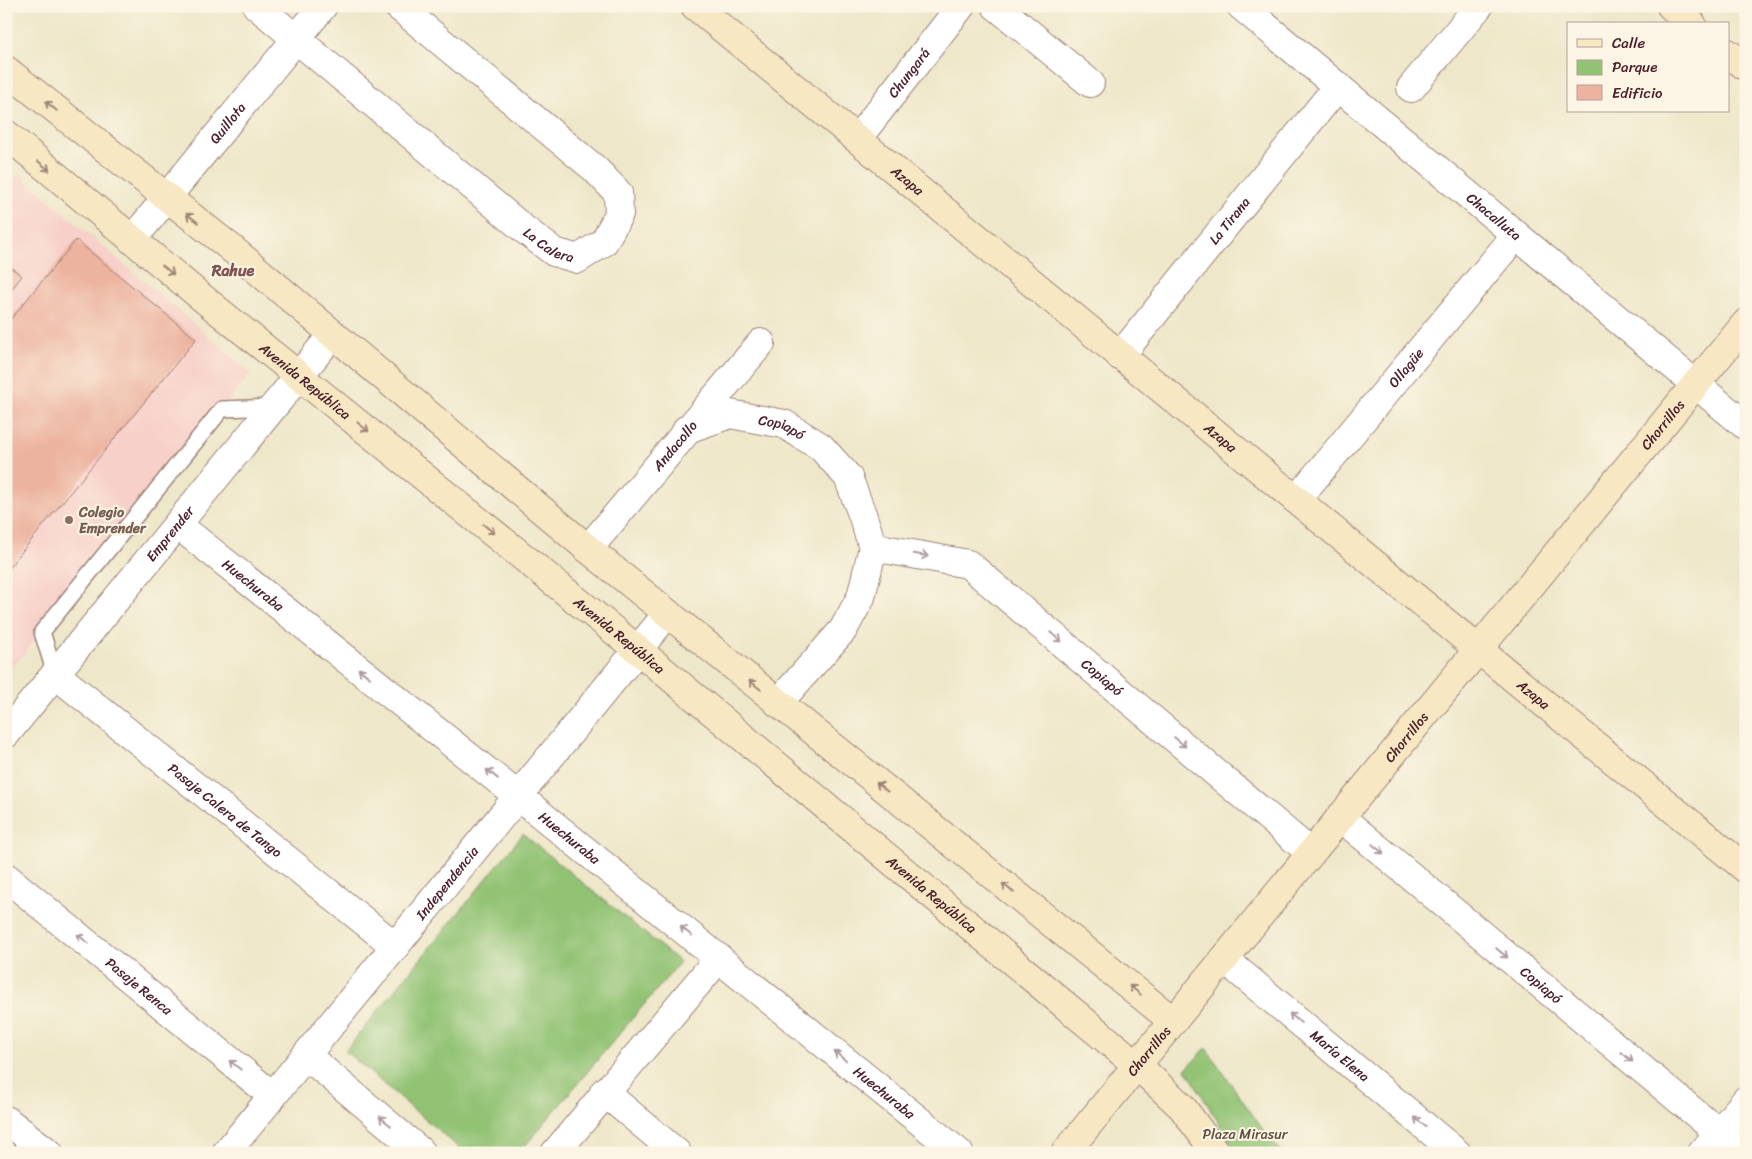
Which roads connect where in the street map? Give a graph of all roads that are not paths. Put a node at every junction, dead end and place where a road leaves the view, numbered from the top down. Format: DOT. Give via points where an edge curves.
graph roads {
  1 [pos="257,6"];
  2 [pos="323,6"];
  3 [pos="398,6"];
  4 [pos="695,6"];
  5 [pos="960,6"];
  6 [pos="996,6"];
  7 [pos="1242,6"];
  8 [pos="1479,6"];
  9 [pos="1671,6"];
  10 [pos="1690,22"];
  11 [pos="296,39"];
  12 [pos="1730,55"];
  13 [pos="1746,67"];
  14 [pos="6,70"];
  15 [pos="1090,84"];
  16 [pos="1338,86"];
  17 [pos="1411,88"];
  18 [pos="6,134"];
  19 [pos="857,139"];
  20 [pos="166,198"];
  21 [pos="1516,235"];
  22 [pos="132,240"];
  23 [pos="1746,323"];
  24 [pos="333,334"];
  25 [pos="761,343"];
  26 [pos="1120,356"];
  27 [pos="300,375"];
  28 [pos="1695,384"];
  29 [pos="274,407"];
  30 [pos="1746,426"];
  31 [pos="688,429"];
  32 [pos="1296,500"];
  33 [pos="178,525"];
  34 [pos="873,547"];
  35 [pos="588,549"];
  36 [pos="667,614"];
  37 [pos="1478,649"];
  38 [pos="638,650"];
  39 [pos="55,674"];
  40 [pos="778,703"];
  41 [pos="6,734"];
  42 [pos="518,796"];
  43 [pos="1340,818"];
  44 [pos="1311,853"];
  45 [pos="1746,869"];
  46 [pos="6,876"];
  47 [pos="395,946"];
  48 [pos="719,958"];
  49 [pos="1224,959"];
  50 [pos="1173,1021"];
  51 [pos="306,1055"];
  52 [pos="1137,1065"];
  53 [pos="604,1092"];
  54 [pos="273,1096"];
  55 [pos="1746,1100"];
  56 [pos="6,1120"];
  57 [pos="1710,1143"];
  58 [pos="46,1152"];
  59 [pos="226,1153"];
  60 [pos="422,1153"];
  61 [pos="555,1153"];
  62 [pos="678,1153"];
  63 [pos="959,1153"];
  64 [pos="1065,1153"];
  65 [pos="1216,1153"];
  66 [pos="1457,1153"];
  67 [pos="1742,1153"];
  1 -- 11 [label="street, La Calera"];
  2 -- 11 [label="street, Quillota"];
  3 -- 11 [label="street, La Calera" via="596,169 618,193 619,214 604,242 578,260 554,252"];
  4 -- 19 [label="street, Azapa"];
  5 -- 19 [label="street, Chungará"];
  6 -- 15 [label="street"];
  7 -- 16 [label="street, Chacalluta"];
  8 -- 17 [label="street"];
  9 -- 10 [label="street"];
  11 -- 20 [label="street, Quillota"];
  12 -- 13 [label="street"];
  20 -- 14 [label="street, one-way"];
  16 -- 21 [label="street, Chacalluta"];
  16 -- 26 [label="street, La Tirana"];
  18 -- 22 [label="street, Avenida República, one-way"];
  19 -- 26 [label="street, Azapa"];
  20 -- 22 [label="street, Quillota"];
  24 -- 20 [label="street, one-way"];
  21 -- 28 [label="street, Chacalluta"];
  21 -- 32 [label="street, Ollagüe"];
  22 -- 27 [label="street, Avenida República, one-way"];
  23 -- 28 [label="street, Chorrillos"];
  24 -- 27 [label="street, Emprender"];
  24 -- 35 [label="street"];
  25 -- 31 [label="street, Andacollo"];
  26 -- 32 [label="street, Azapa"];
  27 -- 29 [label="street, Emprender"];
  27 -- 38 [label="street, Avenida República, one-way"];
  28 -- 30 [label="street, Chacalluta"];
  28 -- 37 [label="street, Chorrillos"];
  29 -- 33 [label="street, Emprender"];
  29 -- 39 [label="lane" via="222,409 42,632"];
  31 -- 34 [label="street, Copiapó" via="730,414 784,424 806,438 820,447 848,477"];
  31 -- 35 [label="street, Andacollo"];
  32 -- 37 [label="street, Azapa"];
  33 -- 39 [label="street, Emprender"];
  42 -- 33 [label="street, Huechuraba, one-way"];
  34 -- 40 [label="street" via="860,597 843,630"];
  34 -- 44 [label="street, Copiapó, one-way" via="968,564"];
  35 -- 36 [label="street"];
  36 -- 38 [label="street, Independencia"];
  40 -- 36 [label="street, one-way"];
  37 -- 43 [label="street, Chorrillos"];
  37 -- 45 [label="street, Azapa"];
  38 -- 42 [label="street, Independencia"];
  38 -- 52 [label="street, Avenida República"];
  39 -- 41 [label="street, Emprender"];
  39 -- 47 [label="street, Pasaje Calera de Tango"];
  50 -- 40 [label="street, one-way"];
  42 -- 47 [label="street, Independencia"];
  48 -- 42 [label="street, Huechuraba, one-way"];
  43 -- 44 [label="street, Chorrillos"];
  43 -- 57 [label="street, Copiapó, one-way"];
  44 -- 49 [label="street, Chorrillos"];
  54 -- 46 [label="street, Pasaje Renca, one-way"];
  47 -- 51 [label="street, Independencia"];
  48 -- 53 [label="street"];
  63 -- 48 [label="street, Huechuraba, one-way"];
  49 -- 50 [label="street, Chorrillos"];
  66 -- 49 [label="street, María Elena, one-way"];
  50 -- 52 [label="street, Chorrillos"];
  51 -- 54 [label="street, Independencia"];
  60 -- 51 [label="street, one-way"];
  52 -- 64 [label="street, Chorrillos"];
  52 -- 65 [label="street, Avenida República" via="1182,1107"];
  53 -- 61 [label="street"];
  53 -- 62 [label="street"];
  54 -- 59 [label="street, Independencia"];
  55 -- 57 [label="street"];
  56 -- 58 [label="street"];
  57 -- 67 [label="street, Copiapó"];
}
